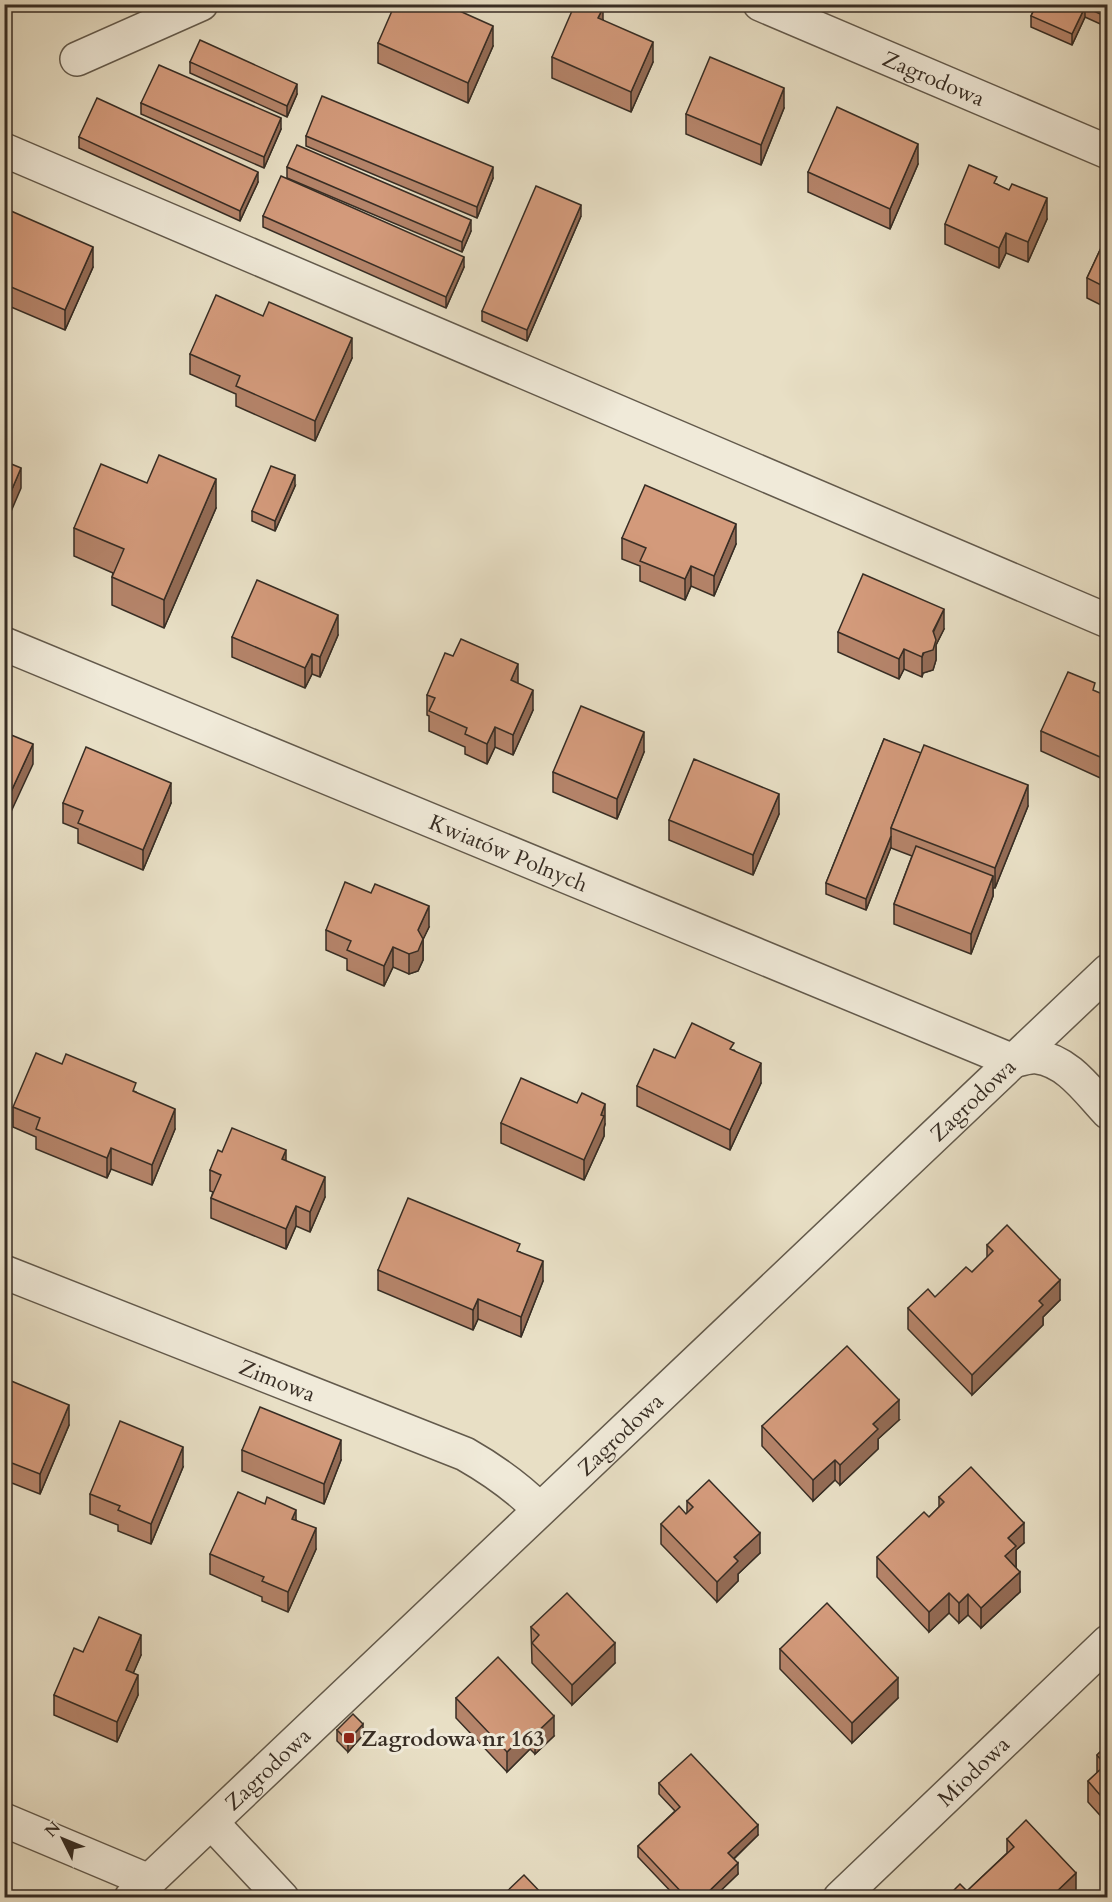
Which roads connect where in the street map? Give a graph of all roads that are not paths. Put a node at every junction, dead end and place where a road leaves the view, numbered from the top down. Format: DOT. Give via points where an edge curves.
graph roads {
  1 [pos="201,4"];
  2 [pos="760,4"];
  3 [pos="77,59"];
  4 [pos="4,150"];
  5 [pos="1107,152"];
  6 [pos="1107,621"];
  7 [pos="4,644"];
  8 [pos="1107,971"];
  9 [pos="1013,1061"];
  10 [pos="1107,1112"];
  11 [pos="4,1272"];
  12 [pos="539,1509"];
  13 [pos="1107,1642"];
  14 [pos="4,1820"];
  15 [pos="212,1822"];
  16 [pos="140,1889"];
  17 [pos="282,1898"];
  18 [pos="840,1898"];
  1 -- 3 [label="street"];
  2 -- 5 [label="street, Zagrodowa"];
  4 -- 6 [label="street"];
  7 -- 9 [label="street, Kwiatów Polnych"];
  8 -- 9 [label="street, Zagrodowa"];
  9 -- 10 [label="street" via="1036,1057 1054,1062 1074,1075"];
  9 -- 12 [label="street, Zagrodowa"];
  11 -- 12 [label="street, Zimowa" via="465,1454 520,1489"];
  12 -- 15 [label="street, Zagrodowa"];
  13 -- 18 [label="street, Miodowa"];
  14 -- 16 [label="street"];
  15 -- 16 [label="street, Zagrodowa"];
  15 -- 17 [label="street"];
}
